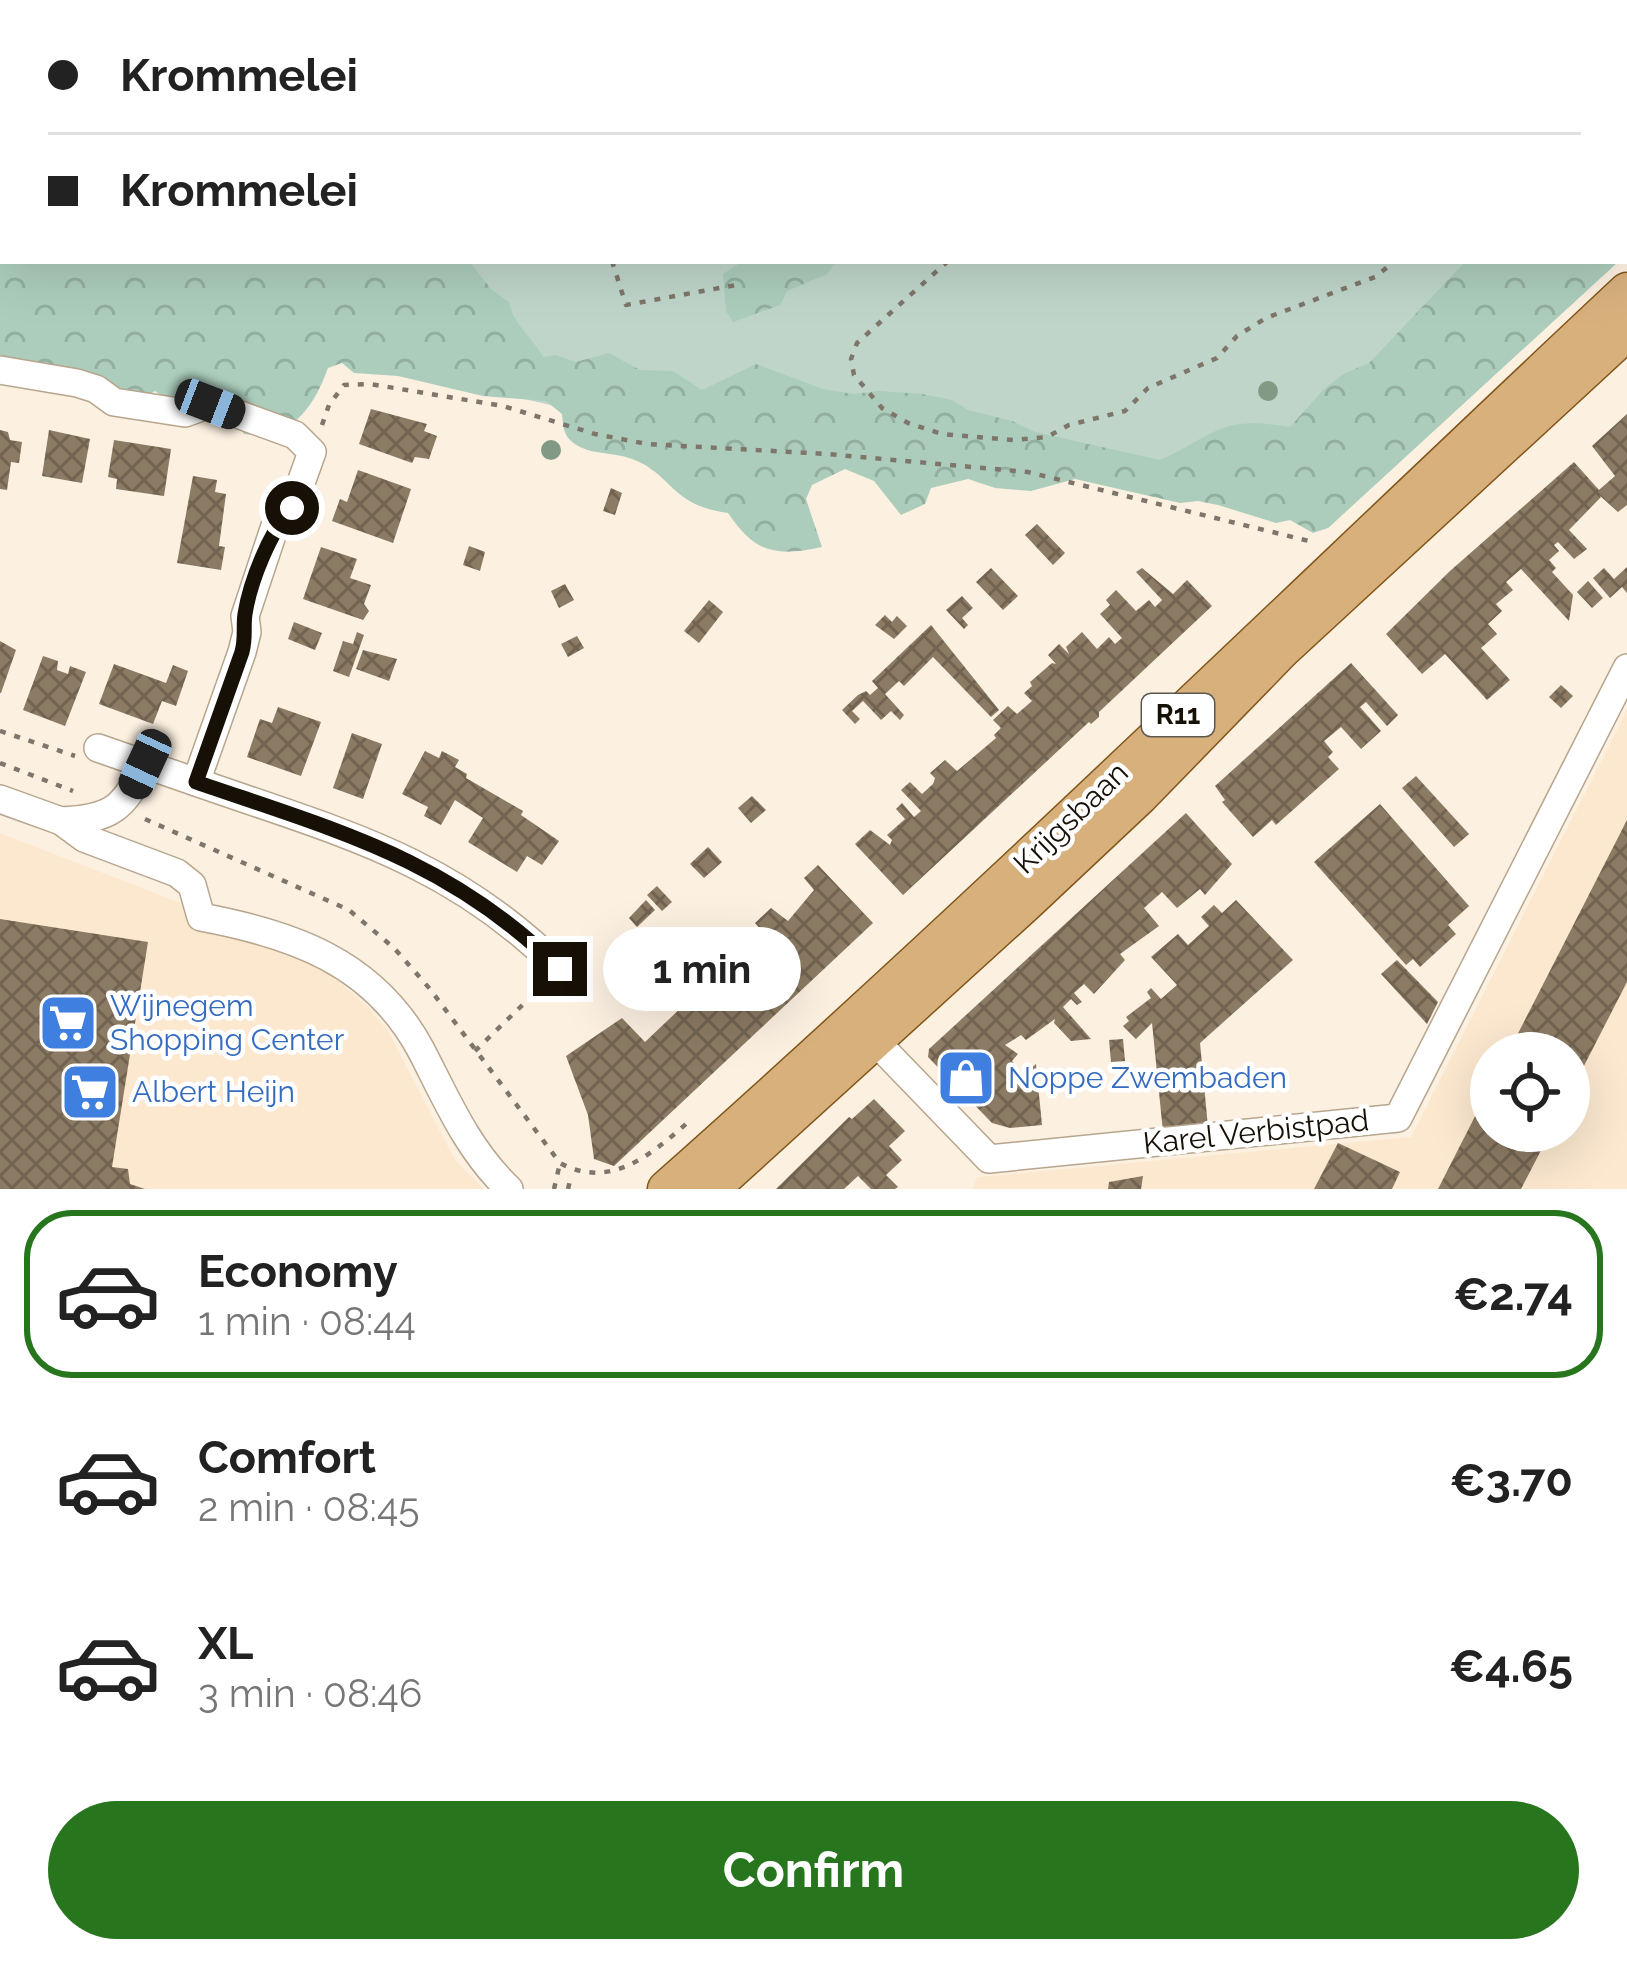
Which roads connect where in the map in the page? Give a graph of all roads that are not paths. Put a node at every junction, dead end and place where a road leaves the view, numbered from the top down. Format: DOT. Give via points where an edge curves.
graph roads {
  1 [pos="1627,291"];
  2 [pos="1627,332"];
  3 [pos="0,370"];
  4 [pos="1627,668"];
  5 [pos="98,748"];
  6 [pos="145,764"];
  7 [pos="196,782"];
  8 [pos="0,800"];
  9 [pos="61,821"];
  10 [pos="560,969"];
  11 [pos="874,1041"];
  12 [pos="509,1189"];
  13 [pos="666,1189"];
  14 [pos="711,1189"];
  1 -- 13 [label="main road, Krijgsbaan / R11" via="1001,886"];
  2 -- 11 [label="main road, Krijgsbaan / R11"];
  3 -- 7 [label="street" via="77,383 114,402 185,412 210,404 295,435 312,452 292,508 274,526 244,616 242,652"];
  4 -- 11 [label="street, Karel Verbistpad" via="1398,1118 989,1159"];
  5 -- 6 [label="street"];
  6 -- 7 [label="street"];
  6 -- 9 [label="street" via="118,808"];
  7 -- 10 [label="street" via="438,874 504,917"];
  8 -- 9 [label="street"];
  9 -- 12 [label="street" via="84,838 177,873 192,886 201,917 317,950 377,994 419,1046 464,1136"];
  11 -- 14 [label="main road, Krijgsbaan / R11"];
}
